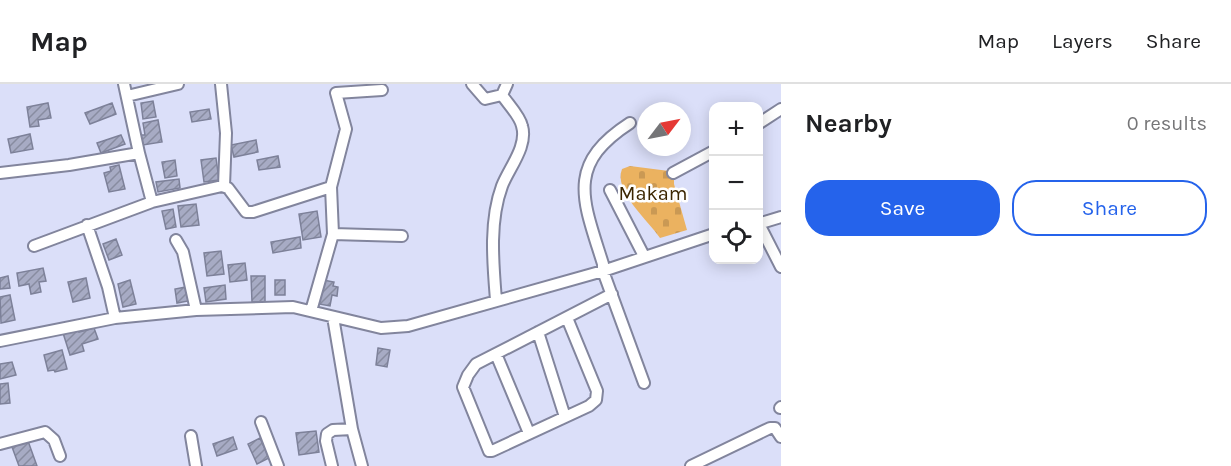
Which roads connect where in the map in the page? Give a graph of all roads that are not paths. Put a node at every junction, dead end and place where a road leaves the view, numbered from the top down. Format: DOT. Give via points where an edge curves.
graph roads {
  1 [pos="124,84"];
  2 [pos="178,84"];
  3 [pos="221,84"];
  4 [pos="472,84"];
  5 [pos="507,84"];
  6 [pos="335,89"];
  7 [pos="382,90"];
  8 [pos="502,95"];
  9 [pos="127,96"];
  10 [pos="781,109"];
  11 [pos="763,121"];
  12 [pos="630,123"];
  13 [pos="139,153"];
  14 [pos="709,155"];
  15 [pos="0,173"];
  16 [pos="673,173"];
  17 [pos="224,186"];
  18 [pos="331,187"];
  19 [pos="610,190"];
  20 [pos="152,202"];
  21 [pos="781,217"];
  22 [pos="763,223"];
  23 [pos="87,225"];
  24 [pos="763,232"];
  25 [pos="333,234"];
  26 [pos="402,236"];
  27 [pos="709,236"];
  28 [pos="177,240"];
  29 [pos="34,246"];
  30 [pos="644,256"];
  31 [pos="781,267"];
  32 [pos="603,271"];
  33 [pos="612,294"];
  34 [pos="496,300"];
  35 [pos="196,310"];
  36 [pos="311,311"];
  37 [pos="333,317"];
  38 [pos="115,318"];
  39 [pos="567,318"];
  40 [pos="538,332"];
  41 [pos="0,340"];
  42 [pos="496,354"];
  43 [pos="644,383"];
  44 [pos="565,417"];
  45 [pos="261,422"];
  46 [pos="352,429"];
  47 [pos="529,433"];
  48 [pos="191,436"];
  49 [pos="781,437"];
  50 [pos="0,444"];
  51 [pos="60,456"];
  52 [pos="196,466"];
  53 [pos="278,466"];
  54 [pos="332,466"];
  55 [pos="362,466"];
  56 [pos="692,466"];
  1 -- 9 [label="street"];
  2 -- 9 [label="street"];
  3 -- 17 [label="street" via="226,133"];
  4 -- 8 [label="street" via="485,99"];
  5 -- 8 [label="street"];
  6 -- 7 [label="street"];
  6 -- 18 [label="street" via="346,129"];
  8 -- 34 [label="street" via="522,126 522,142 501,187 494,216"];
  9 -- 13 [label="street"];
  10 -- 11 [label="street"];
  12 -- 32 [label="street" via="602,144 590,159 584,181"];
  13 -- 15 [label="street"];
  13 -- 20 [label="street"];
  14 -- 16 [label="street"];
  17 -- 18 [label="street" via="246,212"];
  17 -- 20 [label="street"];
  18 -- 25 [label="street"];
  19 -- 30 [label="street"];
  20 -- 23 [label="street"];
  21 -- 22 [label="street"];
  23 -- 29 [label="street"];
  23 -- 38 [label="street"];
  24 -- 31 [label="street"];
  25 -- 26 [label="street"];
  25 -- 36 [label="street"];
  27 -- 30 [label="street"];
  28 -- 35 [label="street"];
  30 -- 32 [label="street"];
  32 -- 33 [label="street"];
  32 -- 34 [label="street"];
  33 -- 39 [label="street"];
  33 -- 43 [label="street"];
  34 -- 37 [label="street" via="408,326 381,328"];
  35 -- 36 [label="street" via="293,307"];
  35 -- 38 [label="street"];
  36 -- 37 [label="street"];
  37 -- 46 [label="street"];
  38 -- 41 [label="street"];
  39 -- 40 [label="street"];
  39 -- 44 [label="street" via="597,391 596,400 589,406"];
  40 -- 42 [label="street"];
  40 -- 44 [label="street"];
  42 -- 47 [label="street"];
  42 -- 47 [label="street" via="476,364 463,387 485,447 492,451"];
  44 -- 47 [label="street"];
  45 -- 53 [label="street"];
  46 -- 54 [label="street" via="327,434"];
  46 -- 55 [label="street"];
  48 -- 52 [label="street"];
  49 -- 56 [label="street" via="775,428 770,428"];
  50 -- 51 [label="street" via="45,432 54,440"];
}
